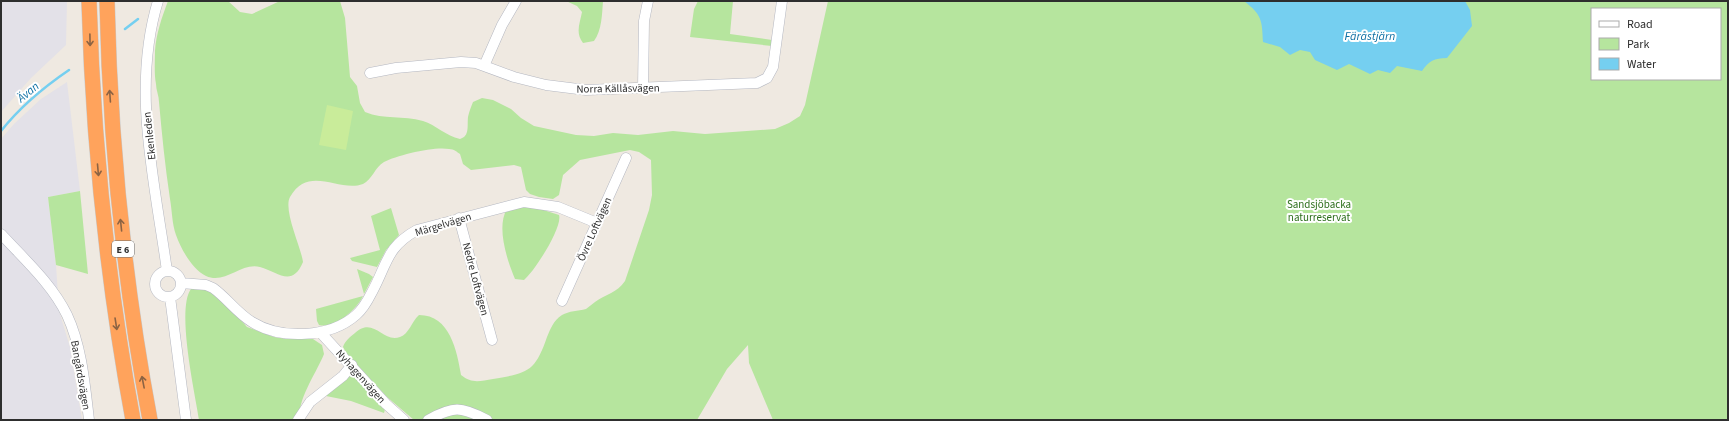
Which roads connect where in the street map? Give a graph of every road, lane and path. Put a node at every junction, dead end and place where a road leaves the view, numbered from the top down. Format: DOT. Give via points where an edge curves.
graph roads {
  1 [pos="89,1"];
  2 [pos="107,1"];
  3 [pos="158,1"];
  4 [pos="516,1"];
  5 [pos="648,1"];
  6 [pos="782,1"];
  7 [pos="484,66"];
  8 [pos="370,73"];
  9 [pos="643,88"];
  10 [pos="626,158"];
  11 [pos="459,218"];
  12 [pos="597,223"];
  13 [pos="1,234"];
  14 [pos="167,271"];
  15 [pos="181,283"];
  16 [pos="170,296"];
  17 [pos="562,301"];
  18 [pos="320,332"];
  19 [pos="492,340"];
  20 [pos="352,365"];
  21 [pos="90,420"];
  22 [pos="133,420"];
  23 [pos="150,420"];
  24 [pos="186,420"];
  25 [pos="298,420"];
  26 [pos="404,420"];
  27 [pos="428,420"];
  28 [pos="487,420"];
  1 -- 22 [label="highway, E 6, one-way" via="91,78 103,226 111,293"];
  23 -- 2 [label="highway, E 6, one-way" via="120,224 108,77"];
  3 -- 14 [label="street, Ekenleden" via="148,53 146,114"];
  4 -- 7 [label="street"];
  5 -- 9 [label="street" via="644,21"];
  6 -- 9 [label="street, Norra Källåsvägen" via="773,67 767,78 757,82"];
  7 -- 8 [label="street, Norra Källåsvägen" via="462,62 435,63"];
  7 -- 9 [label="street, Norra Källåsvägen" via="531,82 568,88"];
  10 -- 12 [label="street, Övre Loftvägen"];
  11 -- 12 [label="street, Märgelvägen" via="524,202 558,207"];
  11 -- 18 [label="street, Märgelvägen" via="417,230 399,242 385,260 367,301 356,315 334,328"];
  11 -- 19 [label="street, Nedre Loftvägen"];
  12 -- 17 [label="street, Övre Loftvägen"];
  13 -- 21 [label="street, Bangårdsvägen" via="57,297 67,316 81,364"];
  14 -- 15 [label="street" via="178,276"];
  14 -- 16 [label="street" via="157,277 155,285 162,295"];
  15 -- 16 [label="street" via="179,290"];
  15 -- 18 [label="street, Märgelvägen" via="213,288 252,322 269,329 294,333"];
  16 -- 24 [label="street"];
  18 -- 20 [label="street, Nyhagenvägen"];
  20 -- 25 [label="street" via="343,376 310,402"];
  20 -- 26 [label="street, Nyhagenvägen" via="386,404"];
  27 -- 28 [label="street" via="454,409"];
}
